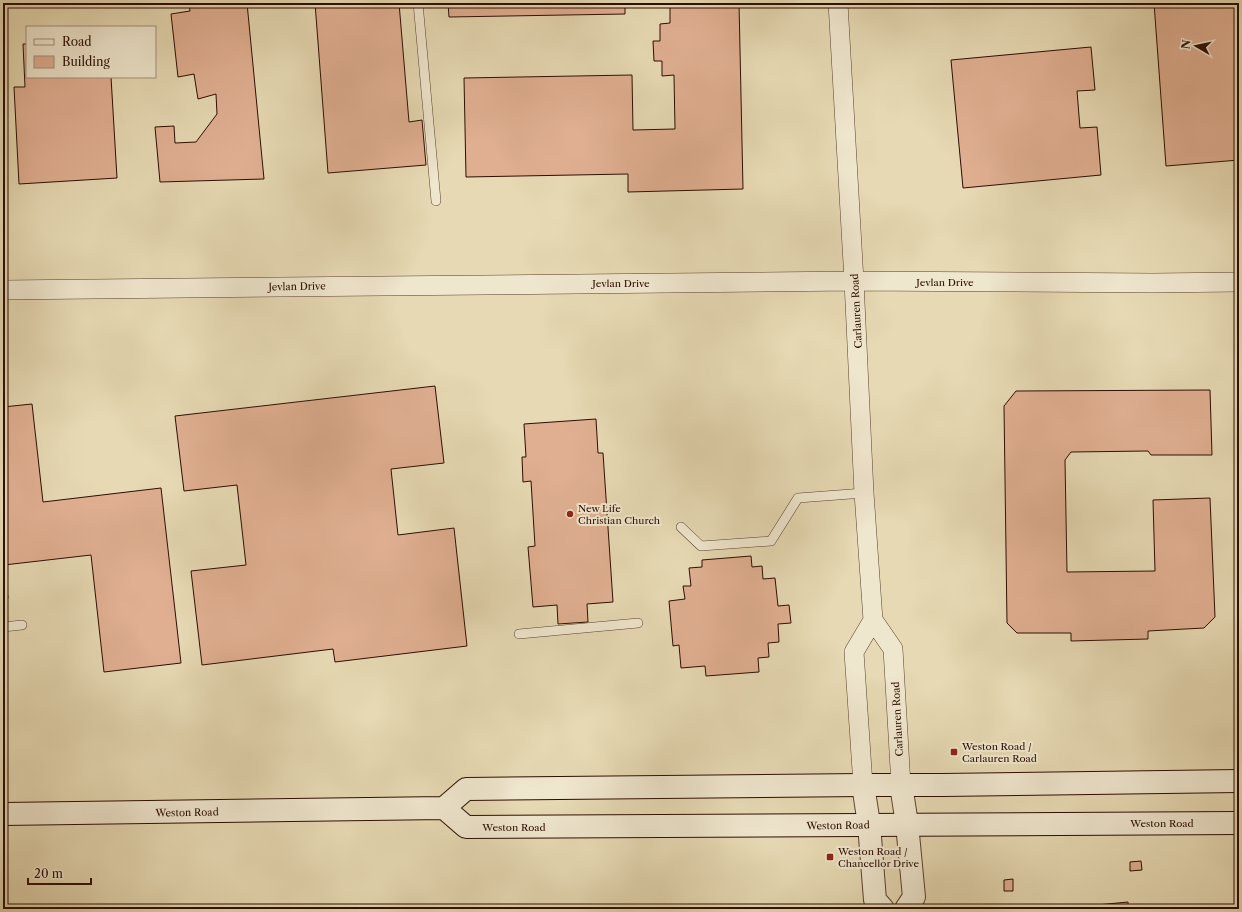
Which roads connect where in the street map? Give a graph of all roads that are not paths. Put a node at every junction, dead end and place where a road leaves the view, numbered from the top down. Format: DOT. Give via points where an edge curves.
graph roads {
  1 [pos="418,3"];
  2 [pos="838,3"];
  3 [pos="436,201"];
  4 [pos="854,281"];
  5 [pos="1239,282"];
  6 [pos="3,290"];
  7 [pos="864,493"];
  8 [pos="681,527"];
  9 [pos="872,620"];
  10 [pos="638,623"];
  11 [pos="22,625"];
  12 [pos="3,627"];
  13 [pos="519,634"];
  14 [pos="1239,781"];
  15 [pos="863,785"];
  16 [pos="901,785"];
  17 [pos="444,808"];
  18 [pos="3,814"];
  19 [pos="1239,823"];
  20 [pos="868,824"];
  21 [pos="907,824"];
  22 [pos="883,909"];
  23 [pos="906,909"];
  1 -- 3 [label="lane"];
  2 -- 4 [label="street, Carlauren Road"];
  4 -- 5 [label="street, Jevlan Drive"];
  4 -- 6 [label="street, Jevlan Drive"];
  4 -- 7 [label="street, Carlauren Road"];
  7 -- 8 [label="lane" via="798,498 771,541 701,546"];
  7 -- 9 [label="street, Carlauren Road"];
  9 -- 15 [label="street" via="854,652"];
  9 -- 16 [label="street, Carlauren Road" via="893,649"];
  10 -- 13 [label="lane"];
  11 -- 12 [label="lane"];
  14 -- 16 [label="main road"];
  15 -- 16 [label="main road"];
  15 -- 17 [label="main road" via="466,789"];
  15 -- 20 [label="main road"];
  16 -- 21 [label="main road, Carlauren Road"];
  17 -- 18 [label="main road, Weston Road"];
  17 -- 20 [label="main road, Weston Road" via="466,827"];
  19 -- 21 [label="main road, Weston Road"];
  20 -- 21 [label="main road, Weston Road"];
  20 -- 22 [label="main road" via="875,900"];
  21 -- 23 [label="main road, Carlauren Road" via="914,897"];
}
